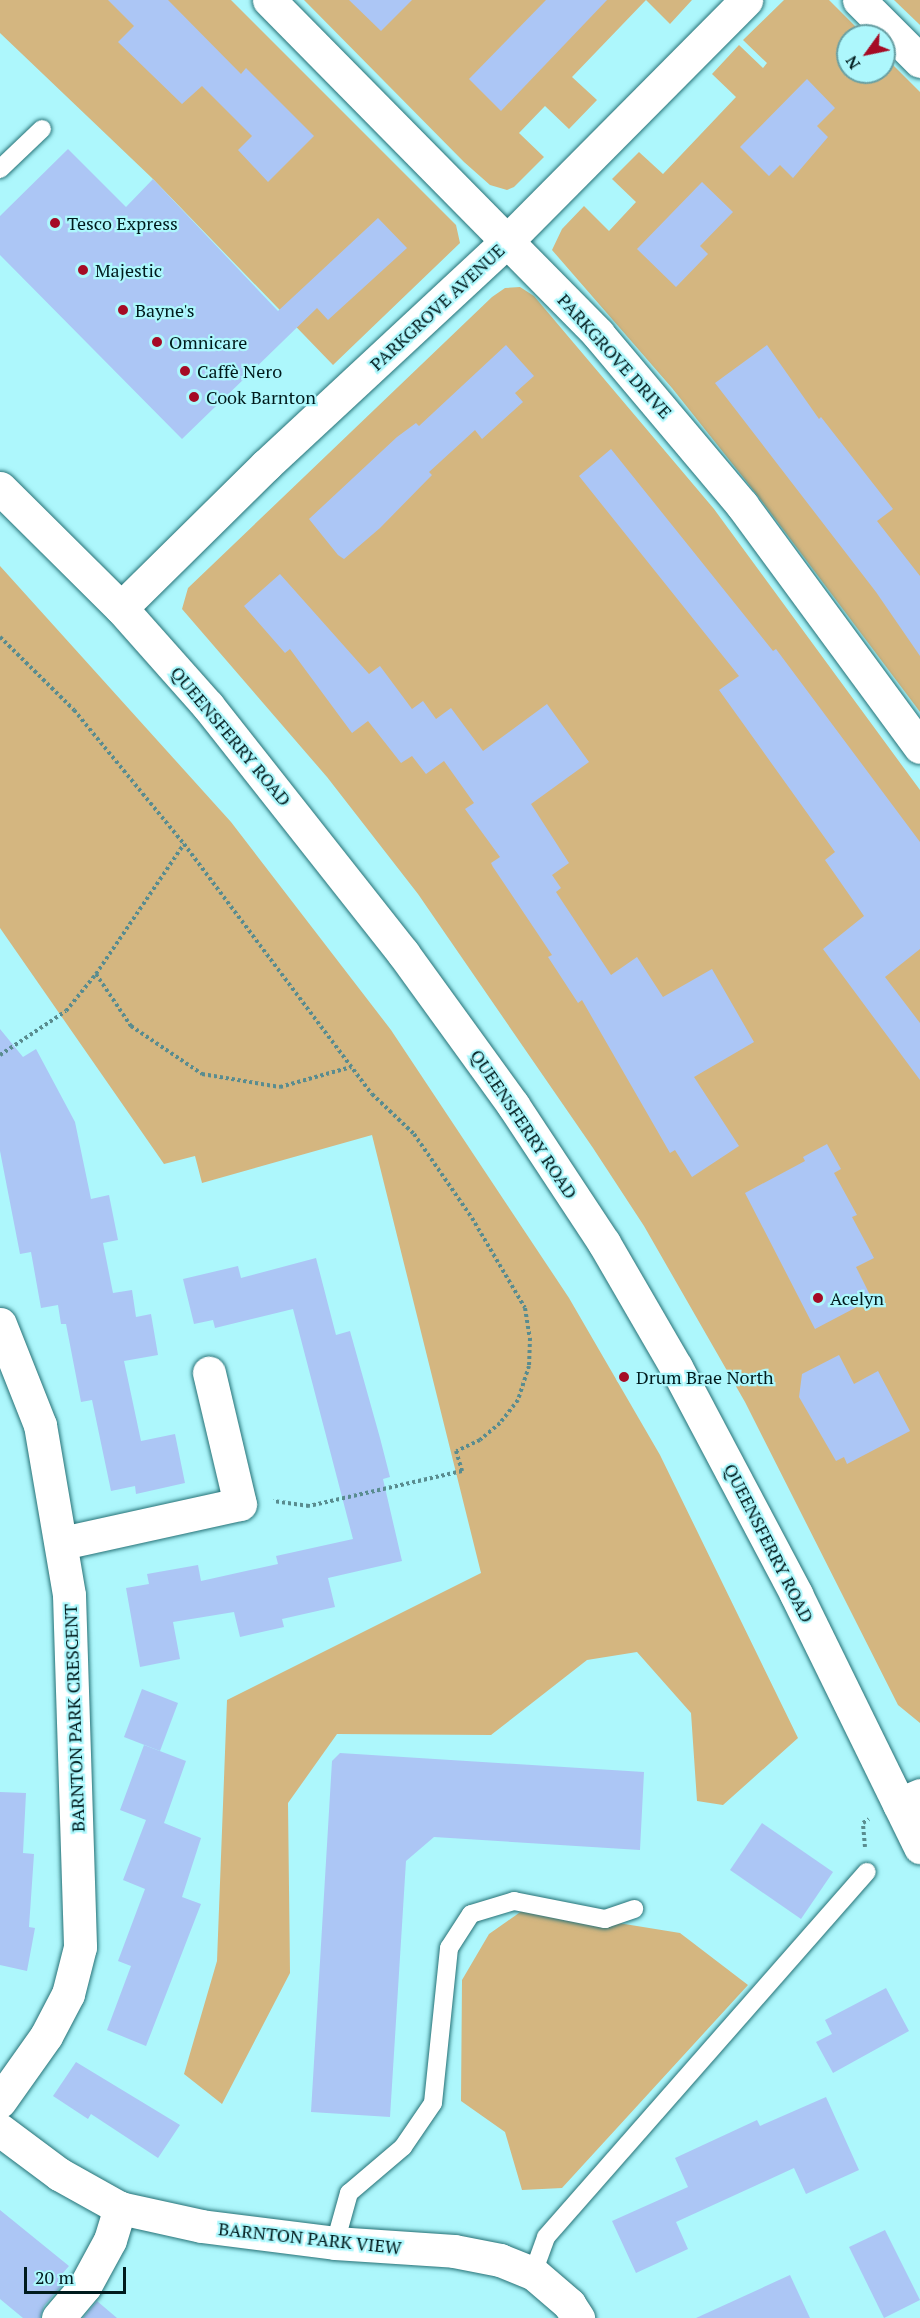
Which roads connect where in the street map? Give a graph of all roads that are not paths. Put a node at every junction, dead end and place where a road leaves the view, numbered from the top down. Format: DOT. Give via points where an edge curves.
graph roads {
  1 [pos="269,0"];
  2 [pos="746,0"];
  3 [pos="859,0"];
  4 [pos="920,61"];
  5 [pos="42,129"];
  6 [pos="0,169"];
  7 [pos="508,240"];
  8 [pos="0,488"];
  9 [pos="121,608"];
  10 [pos="920,747"];
  11 [pos="0,1324"];
  12 [pos="209,1374"];
  13 [pos="62,1543"];
  14 [pos="910,1799"];
  15 [pos="920,1847"];
  16 [pos="867,1872"];
  17 [pos="634,1909"];
  18 [pos="0,2101"];
  19 [pos="0,2130"];
  20 [pos="120,2208"];
  21 [pos="335,2243"];
  22 [pos="533,2273"];
  23 [pos="58,2318"];
  24 [pos="578,2318"];
  1 -- 7 [label="street, PARKGROVE DRIVE"];
  2 -- 7 [label="street, PARKGROVE AVENUE"];
  3 -- 4 [label="street"];
  5 -- 6 [label="lane"];
  7 -- 9 [label="street, PARKGROVE AVENUE" via="266,465"];
  7 -- 10 [label="street, PARKGROVE DRIVE" via="598,334 742,505"];
  8 -- 9 [label="street, QUEENSFERRY ROAD"];
  9 -- 14 [label="street, QUEENSFERRY ROAD" via="272,784 403,953 513,1105 604,1243"];
  11 -- 13 [label="street, BARNTON PARK CRESCENT" via="40,1425"];
  12 -- 13 [label="street" via="243,1514"];
  13 -- 18 [label="street, BARNTON PARK CRESCENT" via="69,1595 80,1947 68,1995 46,2036"];
  14 -- 15 [label="street, QUEENSFERRY ROAD"];
  16 -- 22 [label="lane" via="546,2237"];
  17 -- 21 [label="lane" via="605,1919 514,1901 471,1914 449,1948 433,2103 403,2147 349,2193"];
  19 -- 20 [label="street, BARNTON PARK VIEW" via="59,2174"];
  20 -- 21 [label="street, BARNTON PARK VIEW" via="201,2226"];
  20 -- 23 [label="street" via="110,2240 86,2286"];
  21 -- 22 [label="street, BARNTON PARK VIEW" via="454,2251 500,2259"];
  22 -- 24 [label="street"];
}
